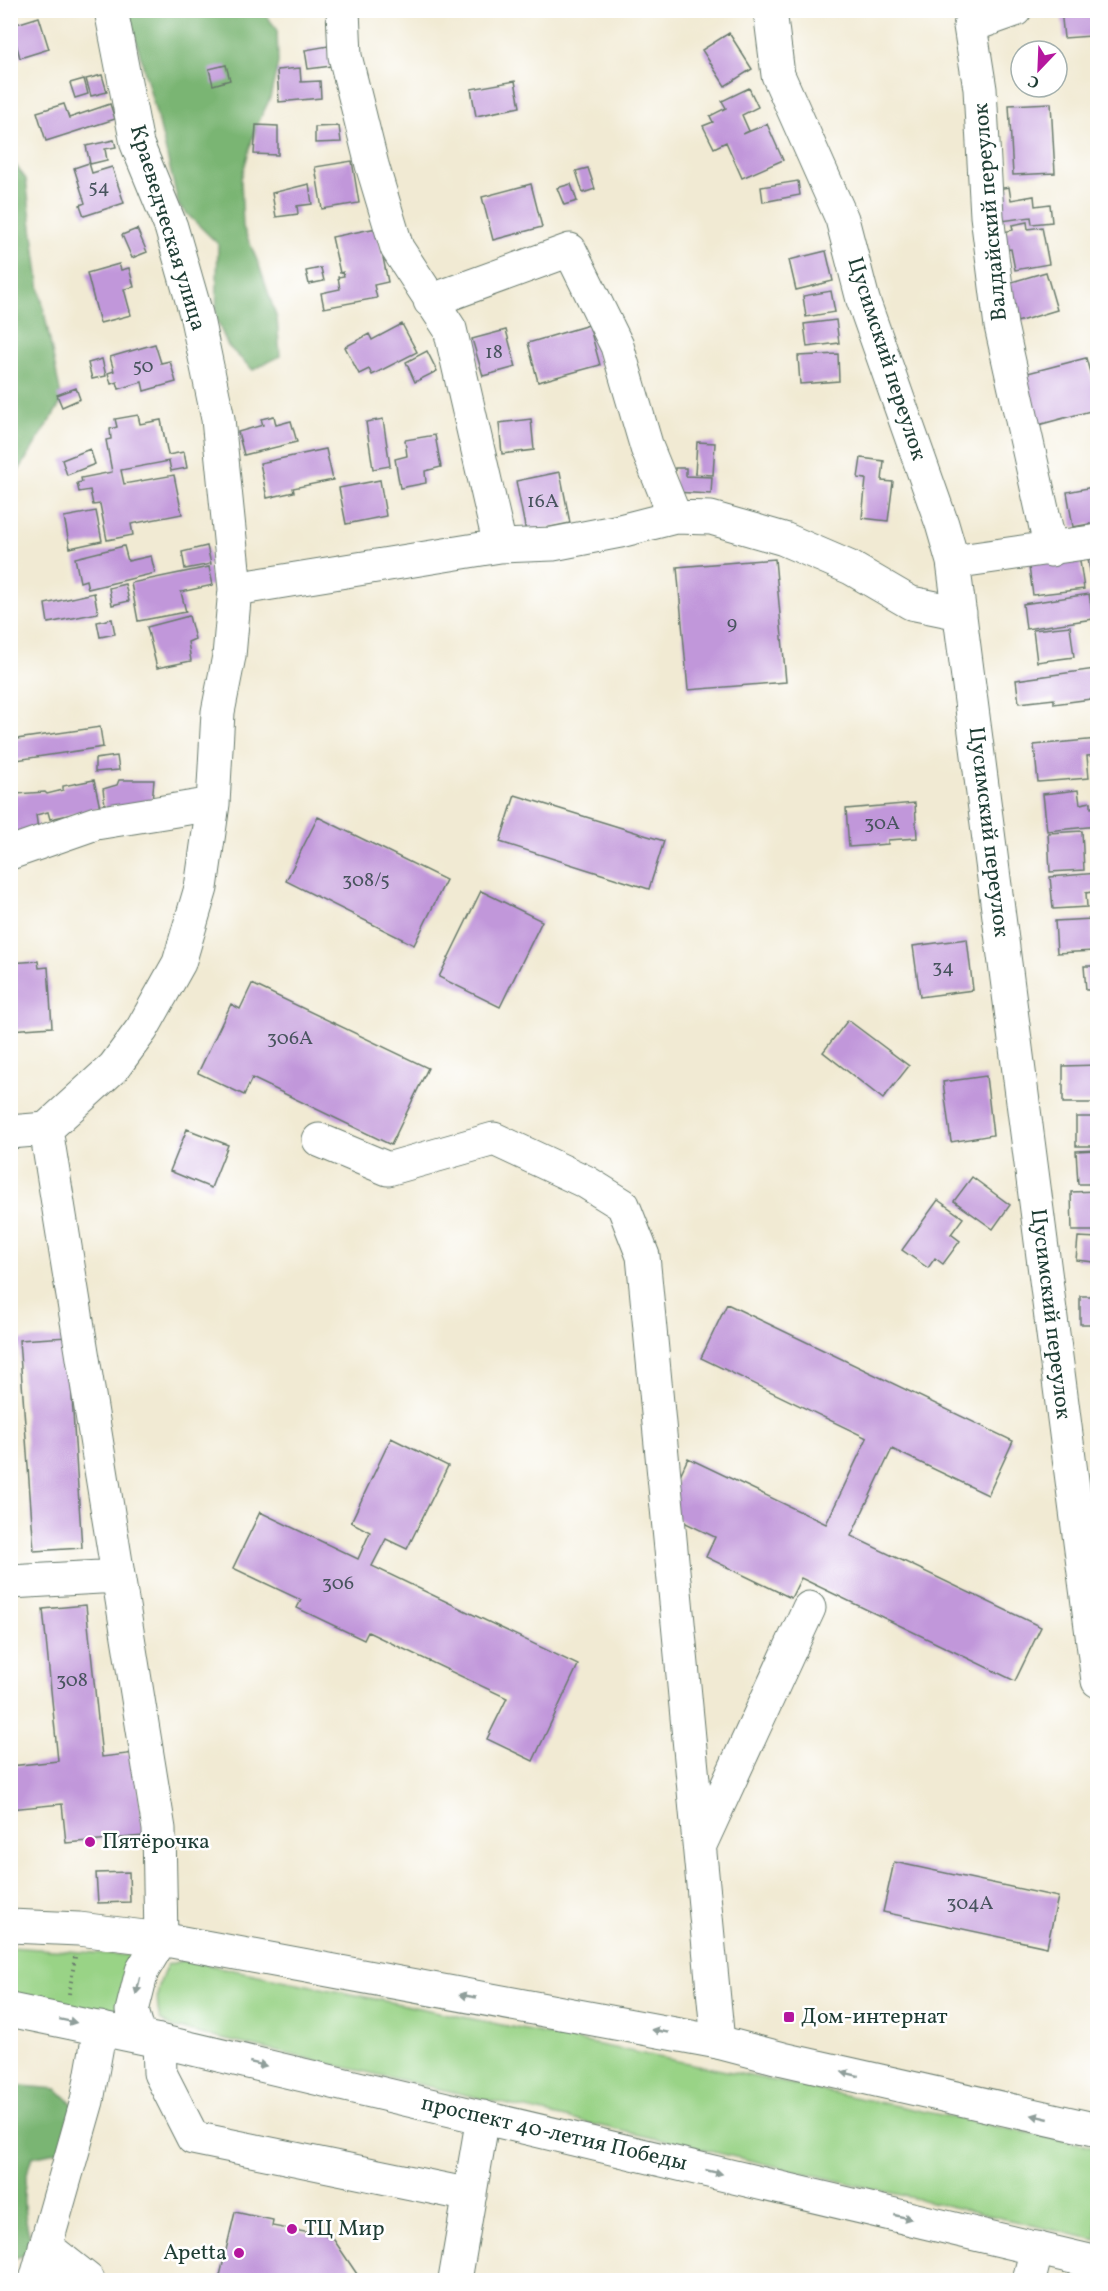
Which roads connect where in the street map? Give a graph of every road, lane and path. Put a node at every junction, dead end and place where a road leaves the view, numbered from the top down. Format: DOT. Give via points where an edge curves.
graph roads {
  1 [pos="111,10"];
  2 [pos="343,10"];
  3 [pos="770,10"];
  4 [pos="1015,10"];
  5 [pos="430,301"];
  6 [pos="675,517"];
  7 [pos="1098,542"];
  8 [pos="500,546"];
  9 [pos="1051,550"];
  10 [pos="953,562"];
  11 [pos="235,589"];
  12 [pos="960,613"];
  13 [pos="213,804"];
  14 [pos="10,853"];
  15 [pos="46,1129"];
  16 [pos="10,1132"];
  17 [pos="319,1140"];
  18 [pos="1084,1472"];
  19 [pos="118,1576"];
  20 [pos="10,1582"];
  21 [pos="809,1608"];
  22 [pos="1098,1681"];
  23 [pos="699,1847"];
  24 [pos="10,1926"];
  25 [pos="79,1929"];
  26 [pos="161,1939"];
  27 [pos="10,2010"];
  28 [pos="65,2021"];
  29 [pos="100,2028"];
  30 [pos="150,2039"];
  31 [pos="718,2042"];
  32 [pos="483,2117"];
  33 [pos="1098,2130"];
  34 [pos="470,2195"];
  35 [pos="45,2246"];
  36 [pos="1037,2248"];
  37 [pos="1098,2263"];
  38 [pos="36,2280"];
  39 [pos="88,2280"];
  40 [pos="455,2280"];
  41 [pos="1029,2280"];
  1 -- 11 [label="street, Краеведческая улица" via="137,144 171,227 196,314 218,419"];
  2 -- 5 [label="street" via="345,56 387,217 397,248"];
  3 -- 10 [label="street, Цусимский переулок" via="778,75 842,219 862,300"];
  4 -- 9 [label="street, Валдайский переулок" via="970,26 980,88 987,216 1001,326"];
  5 -- 6 [label="street" via="570,250 617,346 647,448"];
  5 -- 8 [label="street" via="450,329"];
  6 -- 8 [label="street" via="553,544"];
  6 -- 12 [label="street" via="711,518 784,539 851,568 912,603"];
  7 -- 9 [label="street"];
  8 -- 11 [label="street"];
  9 -- 10 [label="street"];
  10 -- 12 [label="street, Цусимский переулок"];
  11 -- 13 [label="street, Краеведческая улица" via="229,656 218,712"];
  12 -- 18 [label="street, Цусимский переулок"];
  13 -- 14 [label="street" via="96,823"];
  13 -- 15 [label="street, Краеведческая улица" via="201,888 179,963 142,1029 114,1067"];
  15 -- 16 [label="street"];
  15 -- 19 [label="street"];
  17 -- 23 [label="street" via="388,1169 494,1139 586,1182 623,1205 643,1256"];
  18 -- 22 [label="street, Цусимский переулок"];
  19 -- 20 [label="street"];
  19 -- 26 [label="street" via="159,1829"];
  21 -- 23 [label="street"];
  23 -- 31 [label="street"];
  24 -- 25 [label="street"];
  25 -- 26 [label="street"];
  25 -- 28 [label="path"];
  26 -- 30 [label="street, one-way" via="142,1971 132,2011"];
  31 -- 26 [label="street, one-way"];
  27 -- 28 [label="street, проспект 40-летия Победы"];
  28 -- 29 [label="street, проспект 40-летия Победы, one-way"];
  29 -- 30 [label="street, проспект 40-летия Победы"];
  29 -- 35 [label="street" via="87,2101"];
  30 -- 32 [label="street, проспект 40-летия Победы, one-way"];
  30 -- 34 [label="street" via="160,2073 194,2138"];
  33 -- 31 [label="street, one-way"];
  32 -- 34 [label="street"];
  32 -- 36 [label="street, проспект 40-летия Победы, one-way"];
  34 -- 40 [label="street"];
  35 -- 38 [label="street"];
  35 -- 39 [label="street"];
  36 -- 37 [label="street, проспект 40-летия Победы"];
  36 -- 41 [label="street"];
}
